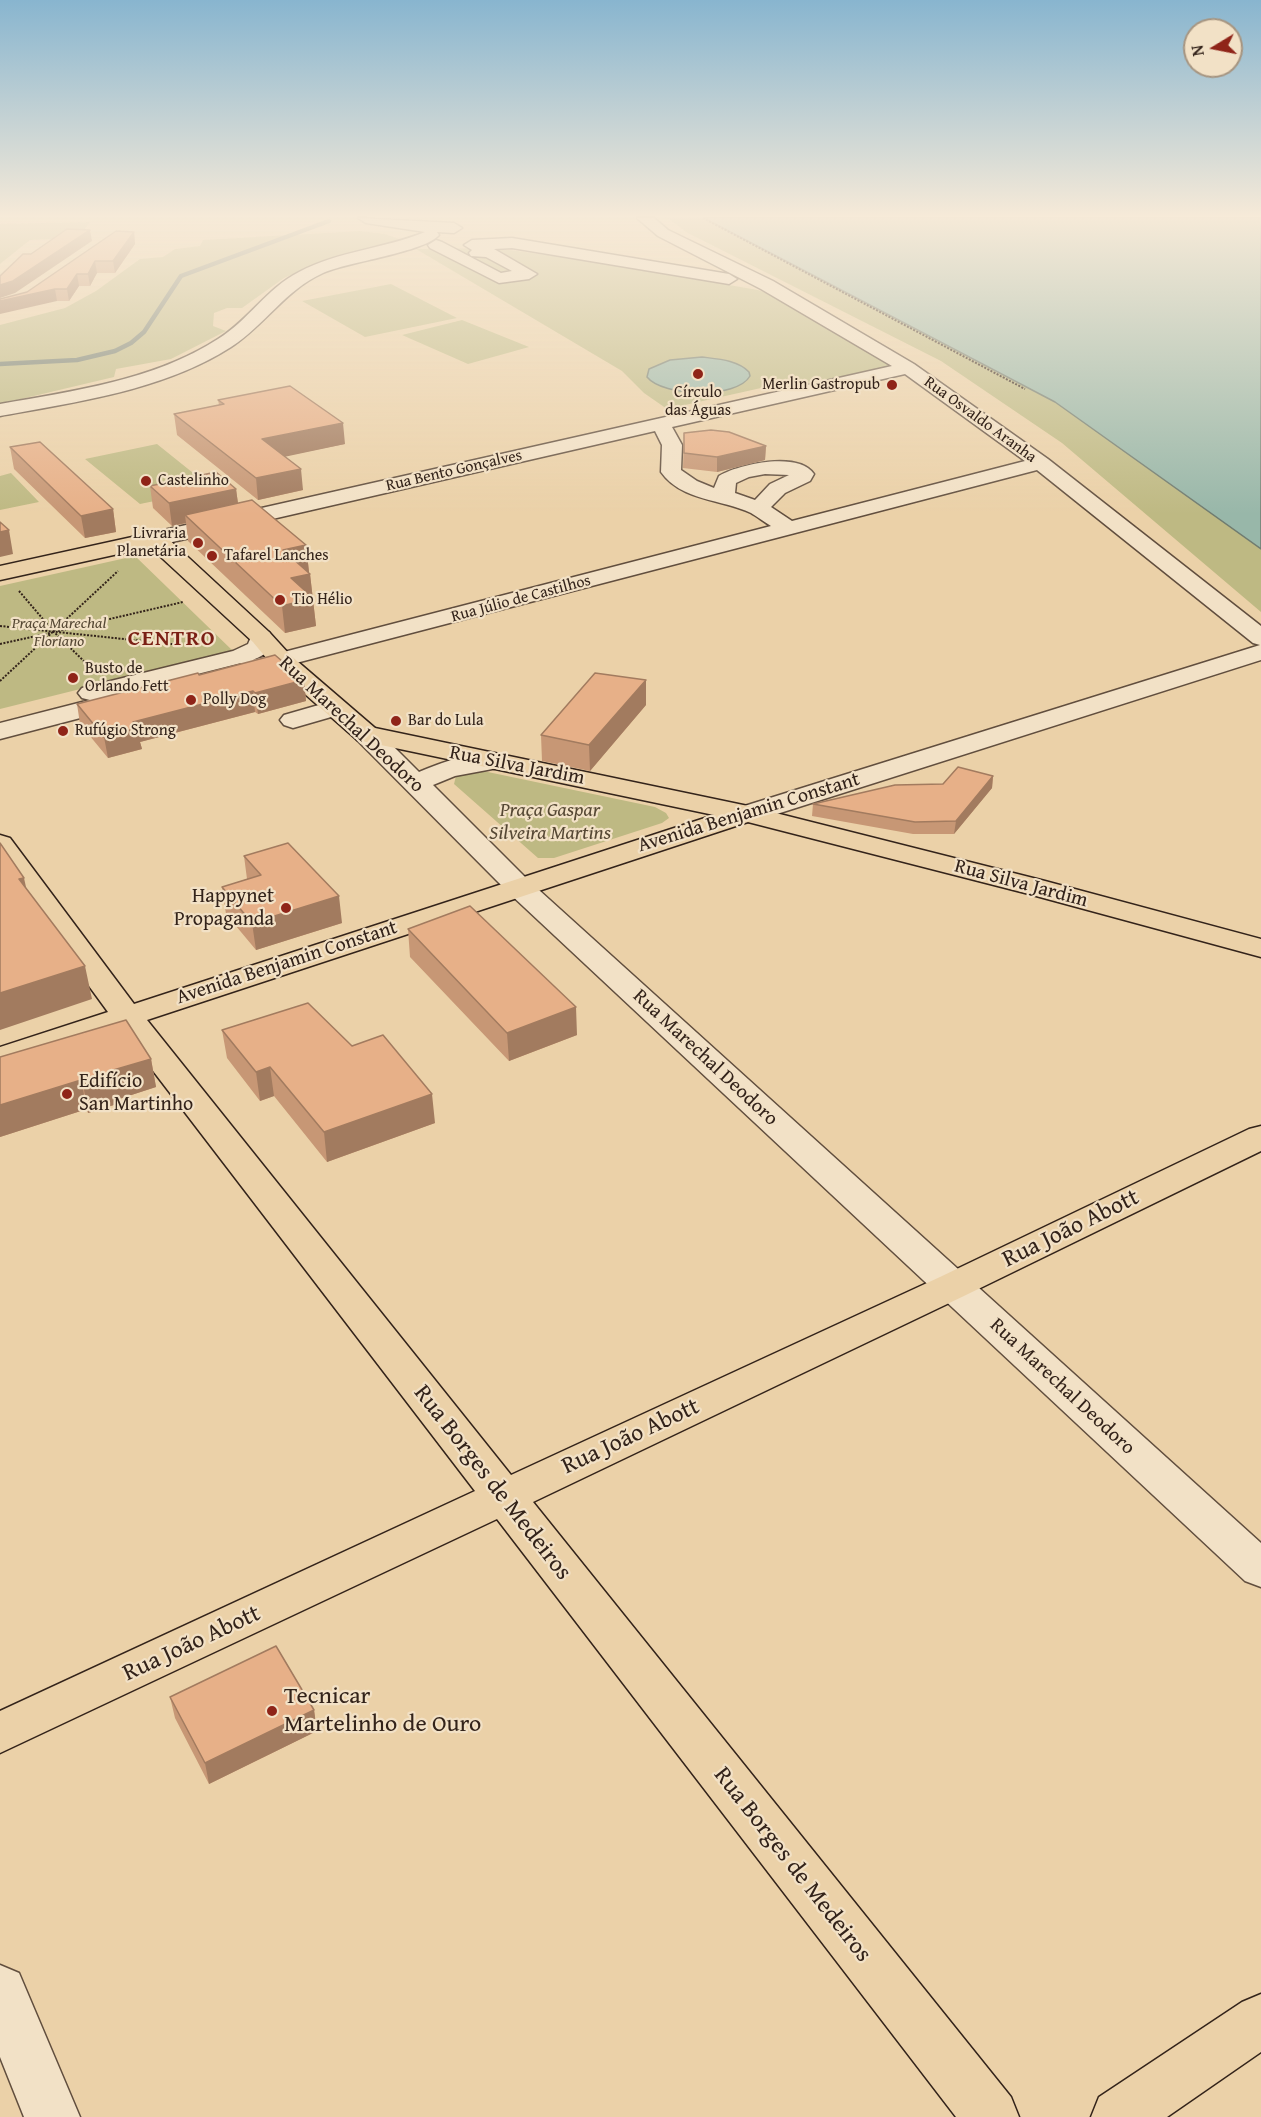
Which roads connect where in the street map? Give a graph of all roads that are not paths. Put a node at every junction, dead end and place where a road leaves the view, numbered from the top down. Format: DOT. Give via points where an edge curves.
graph roads {
  1 [pos="259,317"];
  2 [pos="821,317"];
  3 [pos="908,368"];
  4 [pos="0,410"];
  5 [pos="661,424"];
  6 [pos="1035,459"];
  7 [pos="729,499"];
  8 [pos="774,519"];
  9 [pos="148,541"];
  10 [pos="0,573"];
  11 [pos="437,614"];
  12 [pos="261,637"];
  13 [pos="1261,638"];
  14 [pos="1261,652"];
  15 [pos="281,660"];
  16 [pos="336,708"];
  17 [pos="0,715"];
  18 [pos="293,720"];
  19 [pos="0,731"];
  20 [pos="366,734"];
  21 [pos="489,762"];
  22 [pos="414,783"];
  23 [pos="668,796"];
  24 [pos="748,813"];
  25 [pos="780,821"];
  26 [pos="710,824"];
  27 [pos="0,844"];
  28 [pos="519,887"];
  29 [pos="1261,948"];
  30 [pos="127,1016"];
  31 [pos="0,1058"];
  32 [pos="1261,1137"];
  33 [pos="952,1286"];
  34 [pos="503,1497"];
  35 [pos="1261,1569"];
  36 [pos="0,1733"];
  37 [pos="0,1991"];
  38 [pos="1261,2020"];
  39 [pos="52,2117"];
  40 [pos="991,2117"];
  41 [pos="1119,2117"];
  1 -- 4 [label="street" via="223,344 182,365 109,387"];
  2 -- 3 [label="street, Rua Osvaldo Aranha"];
  3 -- 5 [label="street, Rua Bento Gonçalves"];
  3 -- 6 [label="street, Rua Osvaldo Aranha"];
  5 -- 7 [label="street" via="672,445 671,472 690,486"];
  5 -- 9 [label="street, Rua Bento Gonçalves"];
  6 -- 8 [label="street, Rua Júlio de Castilhos" via="928,487"];
  6 -- 13 [label="street, Rua Osvaldo Aranha"];
  7 -- 8 [label="street"];
  7 -- 8 [label="street" via="724,494 726,480 741,472 778,468 801,471 803,477 771,491"];
  8 -- 11 [label="street, Rua Júlio de Castilhos" via="625,565"];
  9 -- 10 [label="main road, Rua Bento Gonçalves"];
  9 -- 12 [label="main road, Rua Marechal Deodoro"];
  11 -- 12 [label="street, Rua Júlio de Castilhos" via="289,643"];
  11 -- 15 [label="street, Rua Júlio de Castilhos"];
  12 -- 15 [label="main road, Rua Marechal Deodoro"];
  12 -- 17 [label="street" via="260,648 241,656"];
  14 -- 24 [label="street, Avenida Benjamin Constant"];
  15 -- 16 [label="main road, Rua Marechal Deodoro"];
  15 -- 19 [label="street, Rua Júlio de Castilhos"];
  16 -- 18 [label="street"];
  16 -- 20 [label="main road, Rua Marechal Deodoro"];
  20 -- 21 [label="main road, Rua Silva Jardim"];
  20 -- 22 [label="street, Rua Marechal Deodoro"];
  21 -- 22 [label="street" via="449,770"];
  21 -- 23 [label="main road, Rua Silva Jardim"];
  22 -- 28 [label="street, Rua Marechal Deodoro"];
  23 -- 24 [label="main road, Rua Silva Jardim"];
  23 -- 26 [label="main road, Rua Silva Jardim" via="704,815"];
  24 -- 25 [label="main road, Rua Silva Jardim"];
  24 -- 26 [label="main road, Avenida Benjamin Constant"];
  25 -- 26 [label="main road, Rua Silva Jardim"];
  25 -- 29 [label="main road, Rua Silva Jardim"];
  26 -- 28 [label="main road, Avenida Benjamin Constant"];
  27 -- 30 [label="main road, Rua Borges de Medeiros"];
  28 -- 30 [label="main road, Avenida Benjamin Constant"];
  28 -- 33 [label="street, Rua Marechal Deodoro"];
  30 -- 31 [label="main road, Avenida Benjamin Constant"];
  30 -- 34 [label="main road, Rua Borges de Medeiros"];
  32 -- 33 [label="main road, Rua João Abott"];
  33 -- 34 [label="main road, Rua João Abott"];
  33 -- 35 [label="street, Rua Marechal Deodoro"];
  34 -- 36 [label="main road, Rua João Abott"];
  34 -- 40 [label="main road, Rua Borges de Medeiros"];
  37 -- 39 [label="street"];
  38 -- 41 [label="main road"];
}
